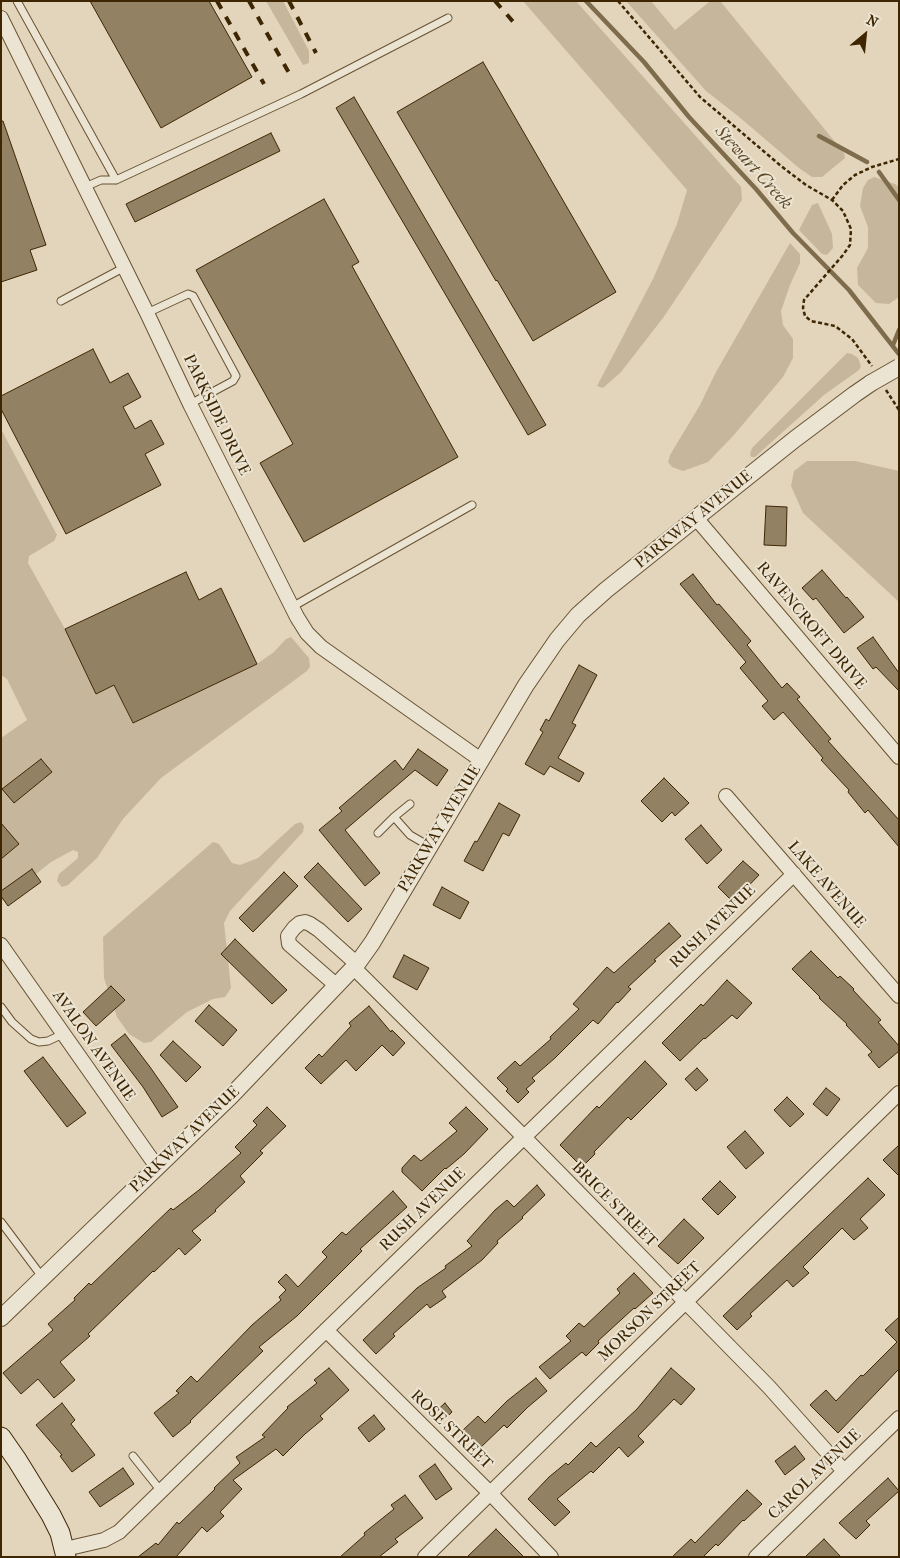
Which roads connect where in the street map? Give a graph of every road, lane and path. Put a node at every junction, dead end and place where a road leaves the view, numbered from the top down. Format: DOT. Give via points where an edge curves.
graph roads {
  1 [pos="17,1"];
  2 [pos="618,1"];
  3 [pos="1,18"];
  4 [pos="448,18"];
  5 [pos="4,32"];
  6 [pos="899,159"];
  7 [pos="116,180"];
  8 [pos="84,187"];
  9 [pos="832,200"];
  10 [pos="124,267"];
  11 [pos="61,301"];
  12 [pos="148,313"];
  13 [pos="899,367"];
  14 [pos="877,381"];
  15 [pos="190,404"];
  16 [pos="899,410"];
  17 [pos="472,505"];
  18 [pos="696,518"];
  19 [pos="292,607"];
  20 [pos="899,757"];
  21 [pos="481,760"];
  22 [pos="726,796"];
  23 [pos="410,804"];
  24 [pos="394,817"];
  25 [pos="378,833"];
  26 [pos="430,846"];
  27 [pos="794,874"];
  28 [pos="3,952"];
  29 [pos="355,966"];
  30 [pos="337,986"];
  31 [pos="899,996"];
  32 [pos="1,1007"];
  33 [pos="63,1034"];
  34 [pos="899,1093"];
  35 [pos="524,1138"];
  36 [pos="156,1167"];
  37 [pos="1,1222"];
  38 [pos="43,1278"];
  39 [pos="685,1302"];
  40 [pos="1,1318"];
  41 [pos="326,1330"];
  42 [pos="899,1418"];
  43 [pos="1,1438"];
  44 [pos="133,1456"];
  45 [pos="844,1471"];
  46 [pos="161,1491"];
  47 [pos="490,1493"];
  48 [pos="66,1553"];
  49 [pos="425,1557"];
  50 [pos="550,1557"];
  51 [pos="756,1557"];
  1 -- 7 [label="lane"];
  2 -- 9 [label="path" via="700,97 781,166"];
  3 -- 5 [label="street, PARKSIDE DRIVE"];
  4 -- 7 [label="lane" via="301,94"];
  5 -- 8 [label="street, PARKSIDE DRIVE"];
  6 -- 9 [label="path" via="855,175"];
  7 -- 8 [label="lane" via="102,180"];
  8 -- 10 [label="street, PARKSIDE DRIVE"];
  9 -- 14 [label="path" via="843,211 851,229 850,245 804,300 803,308 811,322 835,326 847,335 866,355"];
  10 -- 11 [label="lane"];
  10 -- 12 [label="street, PARKSIDE DRIVE"];
  12 -- 15 [label="street, PARKSIDE DRIVE"];
  12 -- 15 [label="lane" via="188,294 193,296 236,376 233,381"];
  13 -- 14 [label="street, PARKWAY AVENUE, bridge"];
  14 -- 16 [label="path"];
  14 -- 18 [label="street, PARKWAY AVENUE" via="810,428"];
  15 -- 19 [label="street, PARKSIDE DRIVE"];
  17 -- 19 [label="lane"];
  18 -- 20 [label="street, RAVENCROFT DRIVE"];
  18 -- 21 [label="street, PARKWAY AVENUE" via="578,615 526,685"];
  19 -- 21 [label="street, PARKSIDE DRIVE" via="307,633 321,646"];
  21 -- 26 [label="street, PARKWAY AVENUE"];
  22 -- 27 [label="street, LAKE AVENUE"];
  23 -- 24 [label="lane"];
  24 -- 25 [label="lane"];
  24 -- 26 [label="lane" via="410,835"];
  26 -- 29 [label="street, PARKWAY AVENUE"];
  27 -- 31 [label="street, LAKE AVENUE"];
  27 -- 35 [label="street, RUSH AVENUE"];
  28 -- 33 [label="street, AVALON AVENUE"];
  29 -- 30 [label="street, PARKWAY AVENUE"];
  29 -- 30 [label="street, BRICE STREET" via="310,924 305,922 294,928 288,936 289,944"];
  29 -- 35 [label="street, BRICE STREET"];
  30 -- 36 [label="street, PARKWAY AVENUE"];
  32 -- 33 [label="lane" via="31,1039 48,1041"];
  33 -- 36 [label="street, AVALON AVENUE"];
  34 -- 39 [label="street, MORSON STREET"];
  35 -- 39 [label="street, BRICE STREET"];
  35 -- 41 [label="street, RUSH AVENUE"];
  36 -- 38 [label="street, PARKWAY AVENUE"];
  37 -- 38 [label="lane"];
  38 -- 40 [label="street, PARKWAY AVENUE"];
  39 -- 45 [label="street, BRICE STREET" via="769,1387"];
  39 -- 47 [label="street, MORSON STREET"];
  41 -- 46 [label="street, RUSH AVENUE"];
  41 -- 47 [label="street, ROSE STREET"];
  42 -- 45 [label="street, CAROL AVENUE"];
  43 -- 48 [label="main road" via="51,1515"];
  44 -- 46 [label="lane"];
  45 -- 51 [label="street, CAROL AVENUE"];
  46 -- 48 [label="street, RUSH AVENUE" via="119,1532"];
  47 -- 49 [label="street, MORSON STREET"];
  47 -- 50 [label="street, ROSE STREET"];
}
